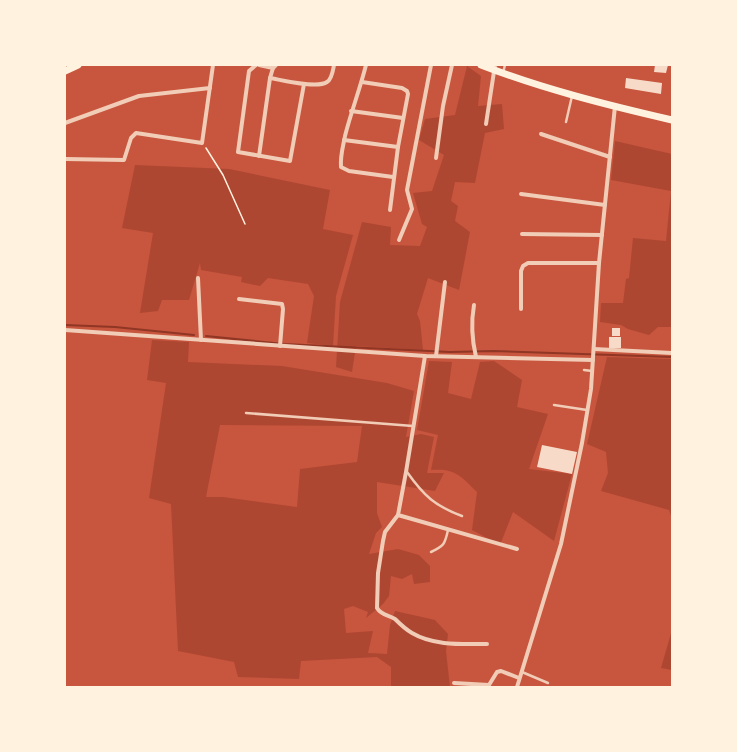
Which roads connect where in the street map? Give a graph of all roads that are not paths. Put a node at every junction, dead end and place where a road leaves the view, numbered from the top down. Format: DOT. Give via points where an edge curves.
graph roads {
  1 [pos="78,65"];
  2 [pos="213,65"];
  3 [pos="258,65"];
  4 [pos="334,65"];
  5 [pos="366,65"];
  6 [pos="431,65"];
  7 [pos="452,65"];
  8 [pos="481,65"];
  9 [pos="505,65"];
  10 [pos="275,66"];
  11 [pos="494,67"];
  12 [pos="65,71"];
  13 [pos="503,73"];
  14 [pos="270,78"];
  15 [pos="362,82"];
  16 [pos="304,84"];
  17 [pos="210,88"];
  18 [pos="572,96"];
  19 [pos="615,106"];
  20 [pos="351,111"];
  21 [pos="403,118"];
  22 [pos="672,120"];
  23 [pos="566,122"];
  24 [pos="65,123"];
  25 [pos="486,124"];
  26 [pos="541,134"];
  27 [pos="344,140"];
  28 [pos="398,147"];
  29 [pos="259,156"];
  30 [pos="610,157"];
  31 [pos="436,158"];
  32 [pos="65,159"];
  33 [pos="393,177"];
  34 [pos="521,194"];
  35 [pos="605,205"];
  36 [pos="390,210"];
  37 [pos="522,234"];
  38 [pos="602,235"];
  39 [pos="399,240"];
  40 [pos="600,263"];
  41 [pos="198,278"];
  42 [pos="445,282"];
  43 [pos="239,299"];
  44 [pos="474,305"];
  45 [pos="521,308"];
  46 [pos="65,330"];
  47 [pos="201,340"];
  48 [pos="280,346"];
  49 [pos="594,349"];
  50 [pos="672,352"];
  51 [pos="425,356"];
  52 [pos="436,356"];
  53 [pos="476,357"];
  54 [pos="593,360"];
  55 [pos="584,370"];
  56 [pos="592,371"];
  57 [pos="554,405"];
  58 [pos="587,410"];
  59 [pos="246,413"];
  60 [pos="414,426"];
  61 [pos="406,472"];
  62 [pos="398,515"];
  63 [pos="462,516"];
  64 [pos="448,530"];
  65 [pos="517,549"];
  66 [pos="431,552"];
  67 [pos="487,644"];
  68 [pos="522,672"];
  69 [pos="519,678"];
  70 [pos="454,683"];
  71 [pos="548,683"];
  72 [pos="517,687"];
  1 -- 12 [label="main road"];
  2 -- 17 [label="street"];
  3 -- 10 [label="street"];
  3 -- 29 [label="street" via="249,70 238,152"];
  4 -- 16 [label="street" via="328,82"];
  5 -- 15 [label="street"];
  6 -- 39 [label="street" via="407,190 412,209"];
  7 -- 31 [label="street"];
  8 -- 11 [label="main road"];
  9 -- 13 [label="lane"];
  10 -- 14 [label="street"];
  11 -- 13 [label="main road"];
  11 -- 25 [label="street"];
  13 -- 18 [label="main road"];
  14 -- 16 [label="street"];
  14 -- 29 [label="street"];
  15 -- 20 [label="street"];
  15 -- 21 [label="street" via="402,88 406,91 408,94"];
  16 -- 29 [label="street" via="290,162"];
  17 -- 24 [label="street" via="139,96"];
  17 -- 32 [label="street" via="202,143 136,133 131,138 124,160"];
  18 -- 19 [label="main road"];
  18 -- 23 [label="lane"];
  19 -- 22 [label="main road"];
  19 -- 30 [label="street"];
  20 -- 21 [label="street"];
  20 -- 27 [label="street"];
  21 -- 28 [label="street"];
  26 -- 30 [label="street"];
  27 -- 28 [label="street"];
  27 -- 33 [label="street" via="340,154 341,167 349,171"];
  28 -- 33 [label="street"];
  30 -- 35 [label="street"];
  33 -- 36 [label="street"];
  34 -- 35 [label="street"];
  35 -- 38 [label="street"];
  37 -- 38 [label="street"];
  38 -- 40 [label="street"];
  40 -- 45 [label="street" via="528,263 521,271"];
  40 -- 49 [label="street"];
  41 -- 47 [label="street"];
  42 -- 52 [label="street"];
  43 -- 48 [label="street" via="282,304"];
  44 -- 53 [label="street" via="472,325"];
  46 -- 47 [label="street"];
  47 -- 48 [label="street"];
  48 -- 51 [label="street"];
  49 -- 50 [label="street"];
  49 -- 54 [label="street"];
  51 -- 52 [label="street"];
  51 -- 60 [label="street"];
  52 -- 53 [label="street"];
  53 -- 54 [label="street"];
  54 -- 56 [label="street"];
  55 -- 56 [label="lane"];
  56 -- 58 [label="street"];
  57 -- 58 [label="lane"];
  58 -- 68 [label="street" via="579,462 561,544"];
  59 -- 60 [label="lane"];
  60 -- 61 [label="street"];
  61 -- 62 [label="street"];
  61 -- 63 [label="lane" via="421,491 437,504"];
  62 -- 64 [label="street"];
  62 -- 67 [label="street" via="385,532 383,541 378,573 377,608 380,613 394,618 411,632 436,642"];
  64 -- 65 [label="street"];
  64 -- 66 [label="lane" via="445,542"];
  68 -- 69 [label="street"];
  68 -- 71 [label="lane"];
  69 -- 70 [label="street" via="500,671 489,685"];
  69 -- 72 [label="street"];
}
